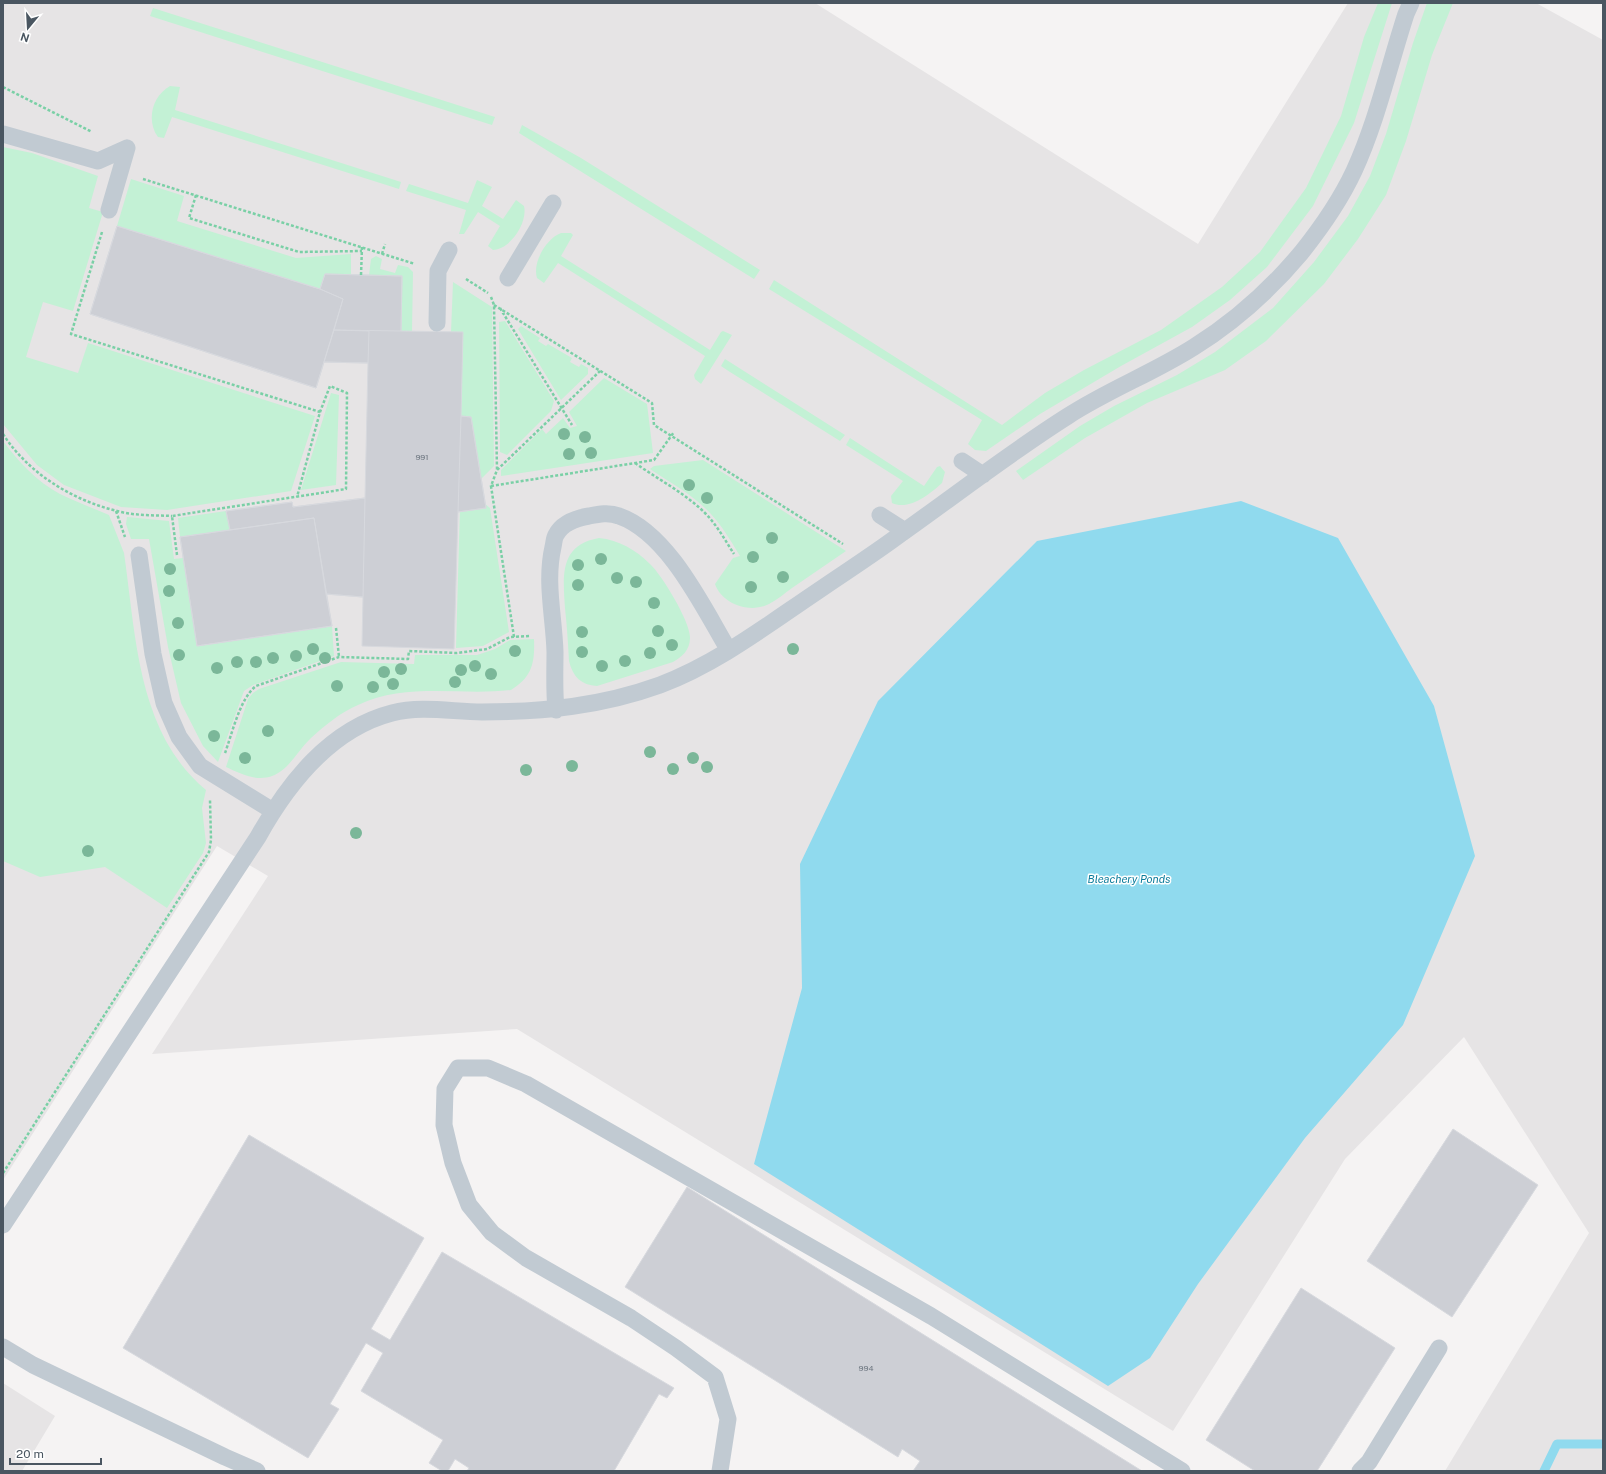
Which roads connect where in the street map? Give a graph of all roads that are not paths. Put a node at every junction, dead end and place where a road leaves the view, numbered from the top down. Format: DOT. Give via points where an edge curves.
graph roads {
  1 [pos="1411,3"];
  2 [pos="3,134"];
  3 [pos="553,203"];
  4 [pos="109,210"];
  5 [pos="449,250"];
  6 [pos="508,278"];
  7 [pos="437,323"];
  8 [pos="962,461"];
  9 [pos="983,475"];
  10 [pos="880,515"];
  11 [pos="905,531"];
  12 [pos="138,556"];
  13 [pos="728,649"];
  14 [pos="556,710"];
  15 [pos="273,811"];
  16 [pos="3,1225"];
  17 [pos="3,1347"];
  18 [pos="1439,1348"];
  19 [pos="257,1471"];
  20 [pos="720,1471"];
  21 [pos="1182,1471"];
  22 [pos="1360,1471"];
  1 -- 9 [label="lane" via="1354,171 1338,200 1300,255 1256,301 1229,324 1192,349 1068,416"];
  2 -- 4 [label="lane" via="98,161 128,148"];
  3 -- 6 [label="lane"];
  5 -- 7 [label="lane" via="438,271"];
  8 -- 9 [label="lane"];
  9 -- 11 [label="lane"];
  10 -- 11 [label="lane"];
  11 -- 13 [label="lane" via="758,632"];
  12 -- 15 [label="lane" via="153,654 164,703 179,737 200,766"];
  13 -- 14 [label="lane" via="701,666 663,684 625,697"];
  13 -- 14 [label="lane" via="663,546 637,525 618,515 603,513 578,518 567,523 556,535 550,559 549,593 555,652"];
  14 -- 15 [label="lane" via="476,712 422,709 396,712 373,719 328,746 310,764"];
  15 -- 16 [label="lane"];
  17 -- 19 [label="lane" via="40,1368"];
  18 -- 22 [label="lane" via="1369,1462"];
  20 -- 21 [label="lane" via="728,1418 715,1377 631,1318 526,1258 492,1233 469,1205 453,1163 444,1125 445,1090 458,1068 488,1068 526,1084 931,1316"];
}
